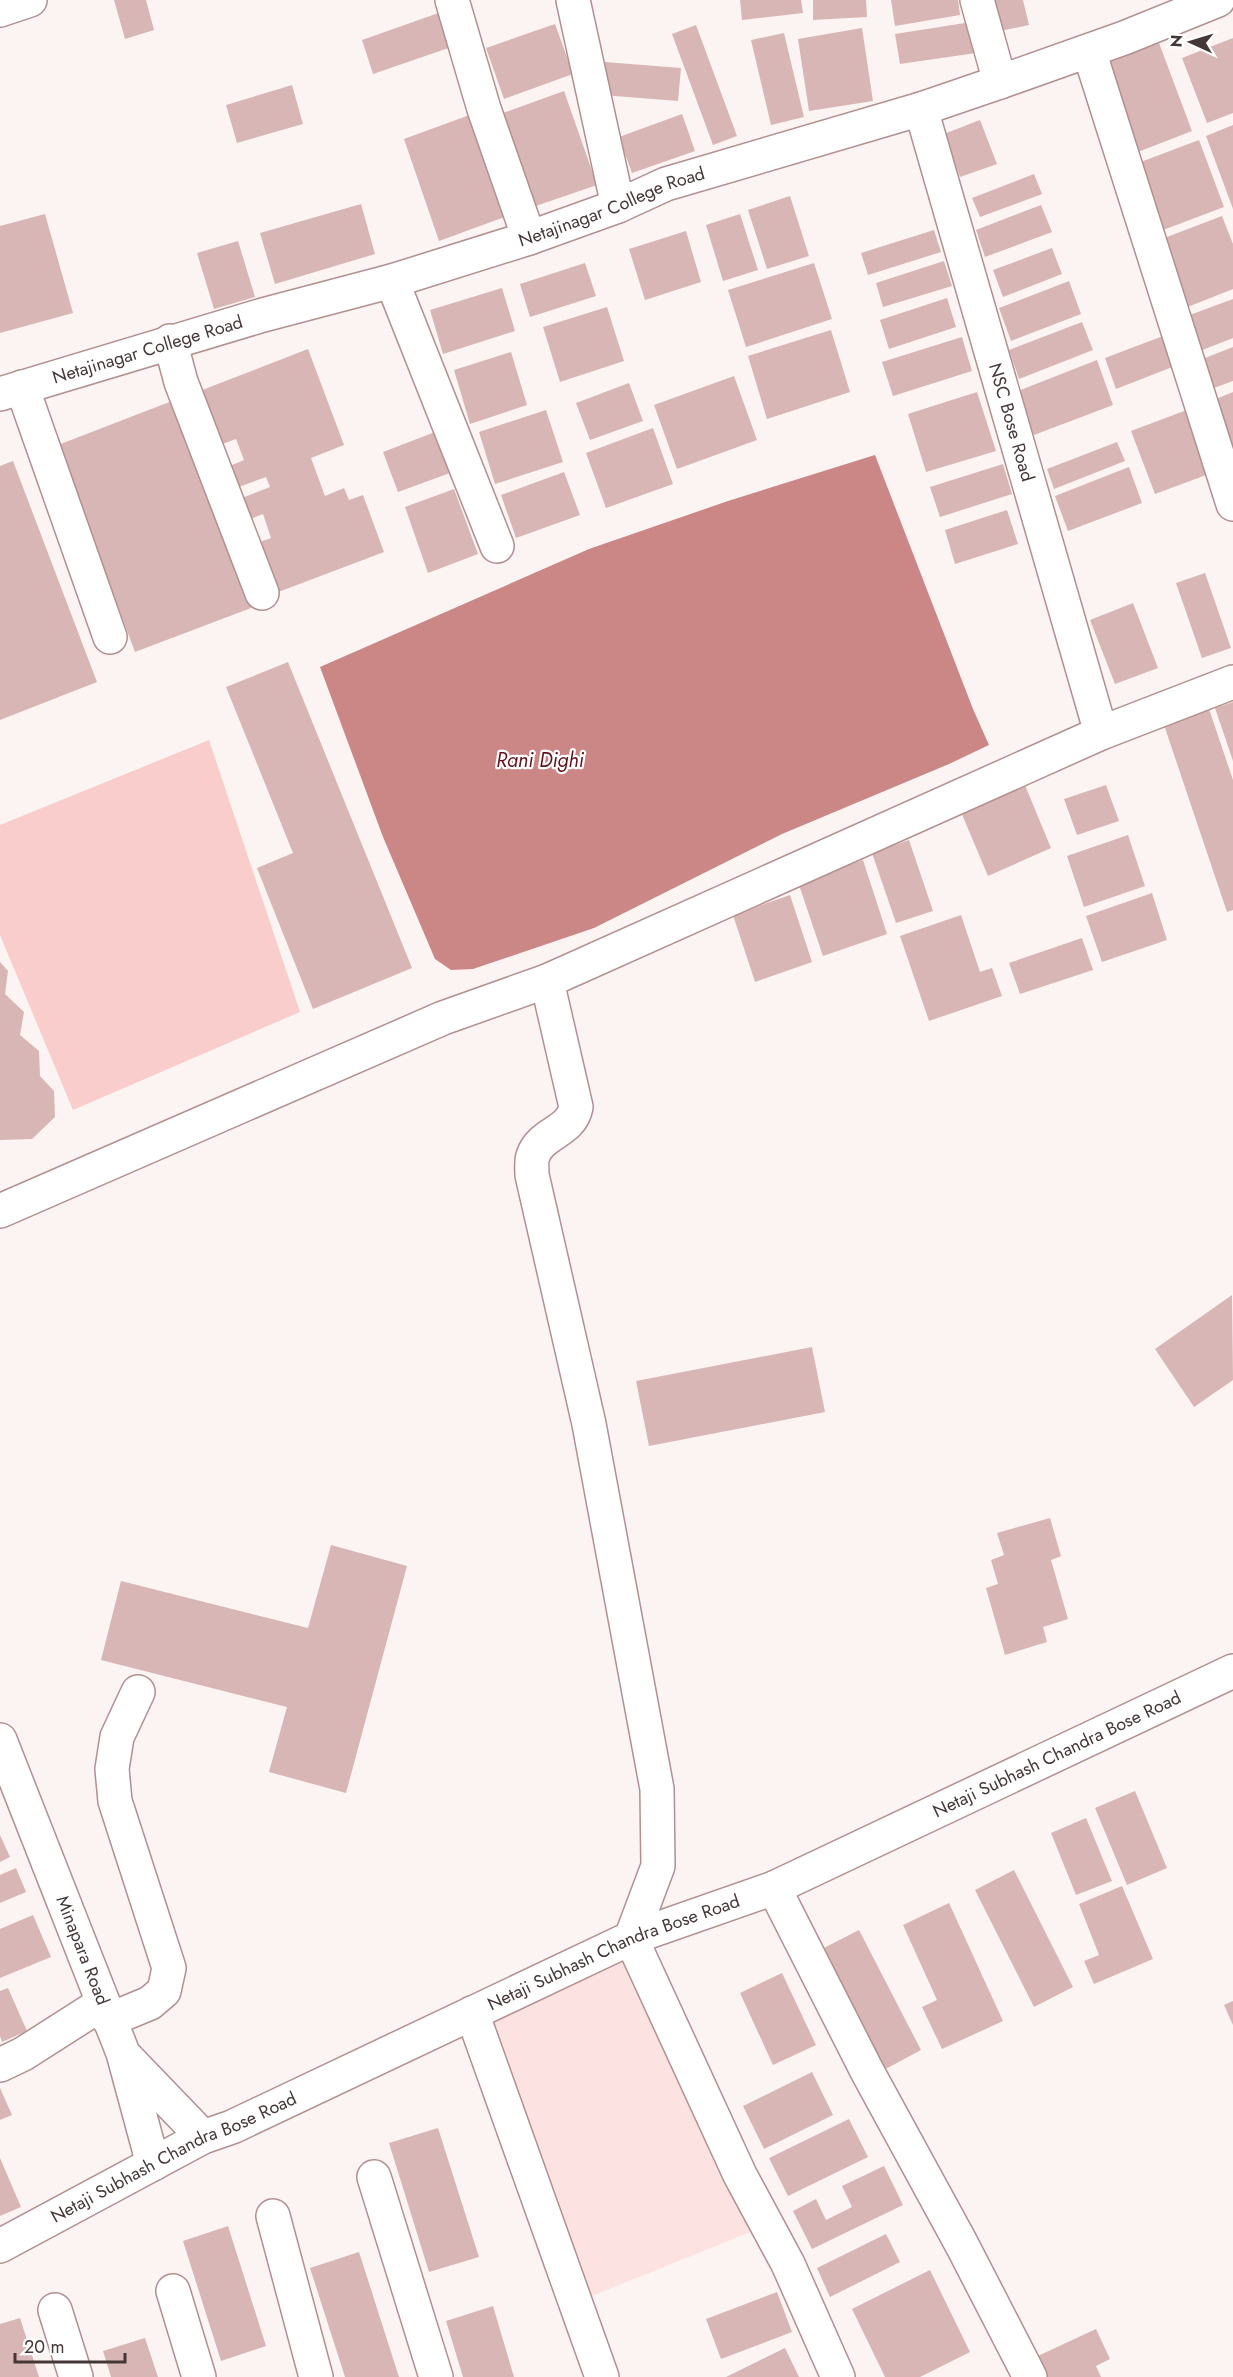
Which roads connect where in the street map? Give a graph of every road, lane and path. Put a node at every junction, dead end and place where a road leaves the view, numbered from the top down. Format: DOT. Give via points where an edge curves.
graph roads {
  1 [pos="30,0"];
  2 [pos="453,0"];
  3 [pos="573,0"];
  4 [pos="977,0"];
  5 [pos="1218,0"];
  6 [pos="0,10"];
  7 [pos="1157,12"];
  8 [pos="1089,51"];
  9 [pos="1000,82"];
  10 [pos="921,109"];
  11 [pos="618,206"];
  12 [pos="529,238"];
  13 [pos="392,281"];
  14 [pos="170,341"];
  15 [pos="11,390"];
  16 [pos="1233,504"];
  17 [pos="497,546"];
  18 [pos="262,592"];
  19 [pos="110,637"];
  20 [pos="1233,682"];
  21 [pos="1101,733"];
  22 [pos="547,981"];
  23 [pos="0,1211"];
  24 [pos="1233,1671"];
  25 [pos="138,1692"];
  26 [pos="0,1740"];
  27 [pos="774,1888"];
  28 [pos="631,1938"];
  29 [pos="106,2012"];
  30 [pos="472,2013"];
  31 [pos="123,2053"];
  32 [pos="0,2065"];
  33 [pos="203,2137"];
  34 [pos="153,2164"];
  35 [pos="374,2177"];
  36 [pos="273,2216"];
  37 [pos="0,2246"];
  38 [pos="173,2291"];
  39 [pos="55,2310"];
  40 [pos="76,2377"];
  41 [pos="199,2377"];
  42 [pos="316,2377"];
  43 [pos="436,2377"];
  44 [pos="602,2377"];
  45 [pos="838,2377"];
  46 [pos="1030,2377"];
  1 -- 6 [label="street"];
  2 -- 12 [label="street" via="484,109"];
  3 -- 11 [label="street"];
  4 -- 9 [label="street"];
  5 -- 7 [label="street, Netajinagar College Road"];
  7 -- 8 [label="street, Netajinagar College Road"];
  8 -- 9 [label="street, Netajinagar College Road"];
  8 -- 16 [label="street"];
  9 -- 10 [label="street, Netajinagar College Road"];
  10 -- 11 [label="street, Netajinagar College Road" via="666,184"];
  10 -- 21 [label="street, NSC Bose Road"];
  11 -- 12 [label="street, Netajinagar College Road"];
  12 -- 13 [label="street, Netajinagar College Road"];
  13 -- 14 [label="street, Netajinagar College Road"];
  13 -- 17 [label="street"];
  14 -- 15 [label="street, Netajinagar College Road"];
  14 -- 18 [label="street" via="181,382"];
  15 -- 19 [label="street"];
  20 -- 21 [label="street"];
  21 -- 22 [label="street"];
  22 -- 23 [label="street" via="443,1018"];
  22 -- 28 [label="street" via="576,1107 568,1124 546,1138 533,1155 532,1175 589,1424 657,1790 658,1866"];
  24 -- 27 [label="street, Netaji Subhash Chandra Bose Road"];
  25 -- 29 [label="street" via="117,1737 112,1769 115,1801 169,1968 164,1991 150,2003"];
  26 -- 29 [label="street, Minapara Road"];
  27 -- 28 [label="street, Netaji Subhash Chandra Bose Road"];
  27 -- 46 [label="street"];
  28 -- 30 [label="street, Netaji Subhash Chandra Bose Road"];
  28 -- 45 [label="street"];
  29 -- 31 [label="street, Minapara Road"];
  29 -- 32 [label="street"];
  30 -- 33 [label="street, Netaji Subhash Chandra Bose Road" via="232,2127"];
  30 -- 44 [label="street"];
  31 -- 33 [label="street"];
  31 -- 34 [label="street, Minapara Road"];
  33 -- 34 [label="street, Netaji Subhash Chandra Bose Road"];
  34 -- 37 [label="street, Netaji Subhash Chandra Bose Road"];
  35 -- 43 [label="street"];
  36 -- 42 [label="street"];
  38 -- 41 [label="street"];
  39 -- 40 [label="street"];
}
